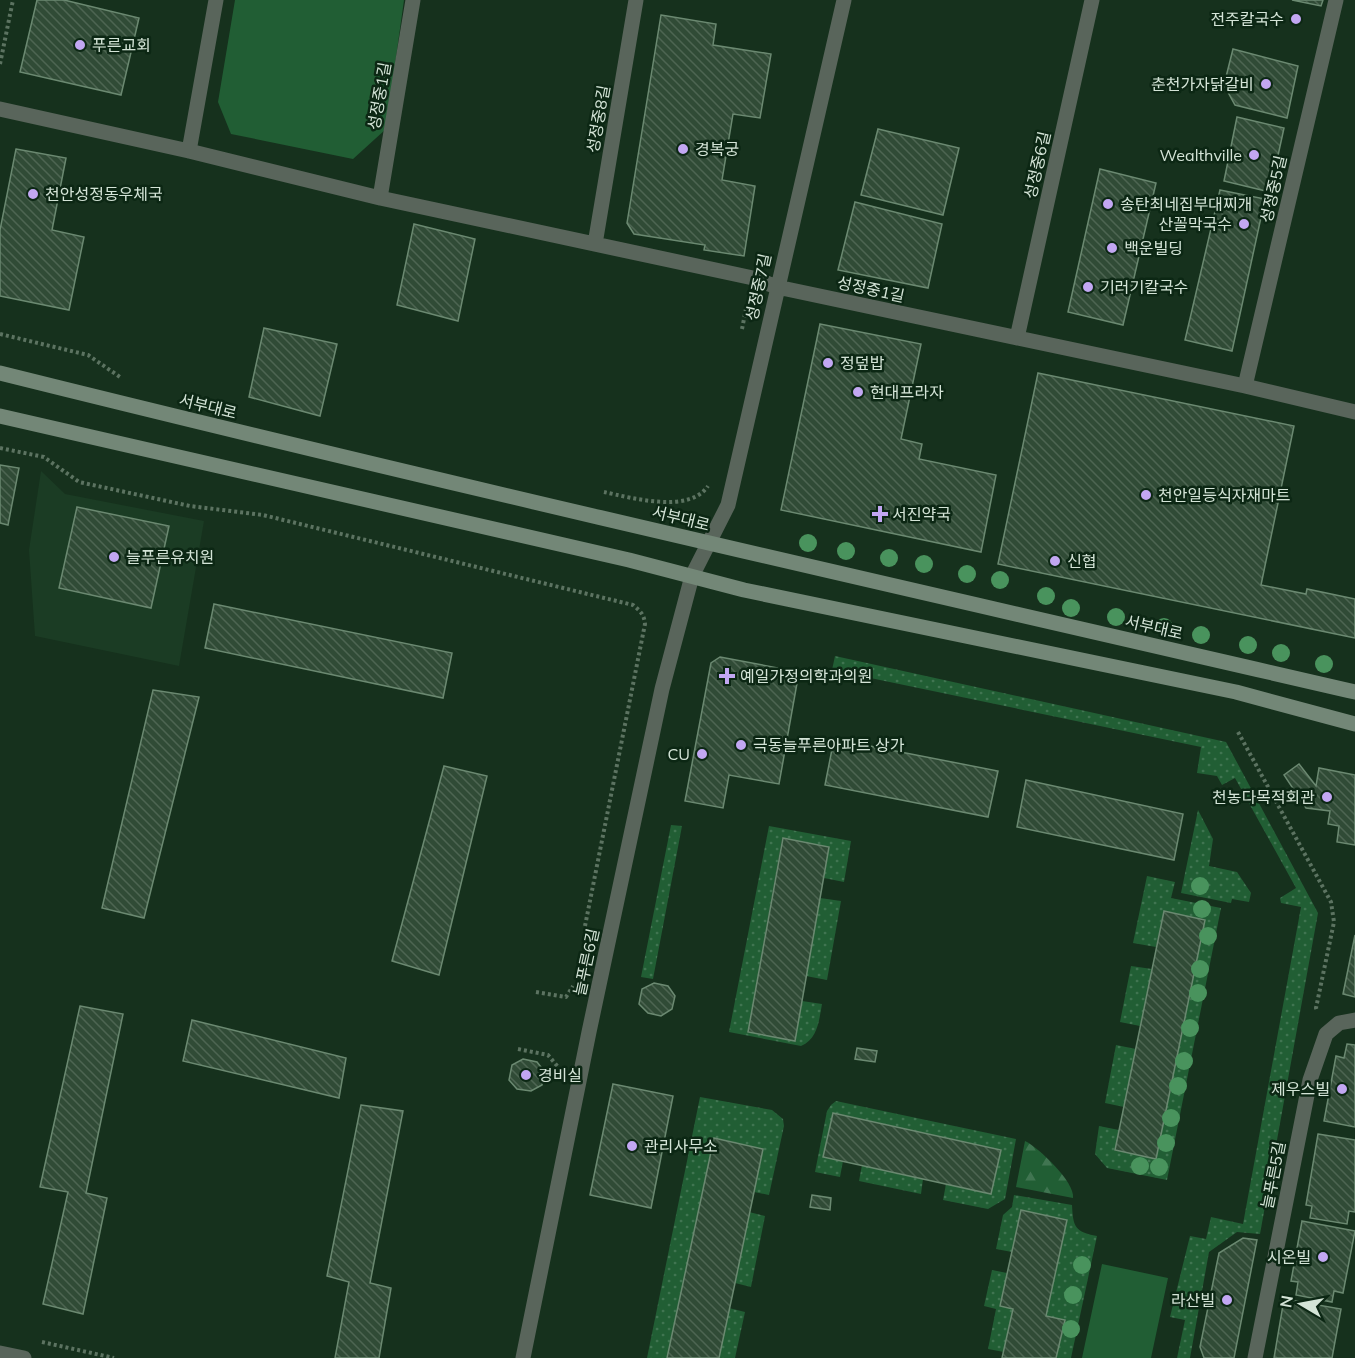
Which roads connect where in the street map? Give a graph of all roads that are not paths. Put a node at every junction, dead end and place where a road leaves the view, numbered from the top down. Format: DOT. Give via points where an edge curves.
graph roads {
  1 [pos="216,0"];
  2 [pos="413,0"];
  3 [pos="636,0"];
  4 [pos="844,0"];
  5 [pos="1092,0"];
  6 [pos="1336,0"];
  7 [pos="0,109"];
  8 [pos="189,151"];
  9 [pos="380,198"];
  10 [pos="595,244"];
  11 [pos="777,287"];
  12 [pos="1017,338"];
  13 [pos="0,373"];
  14 [pos="1245,386"];
  15 [pos="1355,412"];
  16 [pos="0,416"];
  17 [pos="708,543"];
  18 [pos="692,576"];
  19 [pos="1355,692"];
  20 [pos="1355,724"];
  21 [pos="1355,1020"];
  22 [pos="0,1353"];
  23 [pos="24,1358"];
  24 [pos="524,1358"];
  25 [pos="1255,1358"];
  1 -- 8 [label="street"];
  2 -- 9 [label="street, 성정중1길"];
  3 -- 10 [label="street, 성정중8길"];
  4 -- 11 [label="street, 성정중7길"];
  5 -- 12 [label="street, 성정중6길"];
  6 -- 14 [label="street, 성정중5길"];
  7 -- 8 [label="street, 성정중1길"];
  8 -- 9 [label="street, 성정중1길"];
  9 -- 10 [label="street, 성정중1길"];
  10 -- 11 [label="street, 성정중1길" via="753,278"];
  11 -- 12 [label="street, 성정중1길"];
  11 -- 17 [label="street, 성정중7길" via="728,505"];
  12 -- 14 [label="street, 성정중1길"];
  13 -- 17 [label="street, 서부대로"];
  14 -- 15 [label="street, 성정중1길"];
  16 -- 18 [label="street"];
  17 -- 18 [label="street, 성정중7길"];
  17 -- 19 [label="street, 서부대로"];
  18 -- 20 [label="street" via="1236,692"];
  18 -- 24 [label="street, 늘푸른6길" via="660,700"];
  21 -- 25 [label="street, 늘푸른5길" via="1339,1023 1326,1034 1310,1080"];
  22 -- 23 [label="street"];
}
